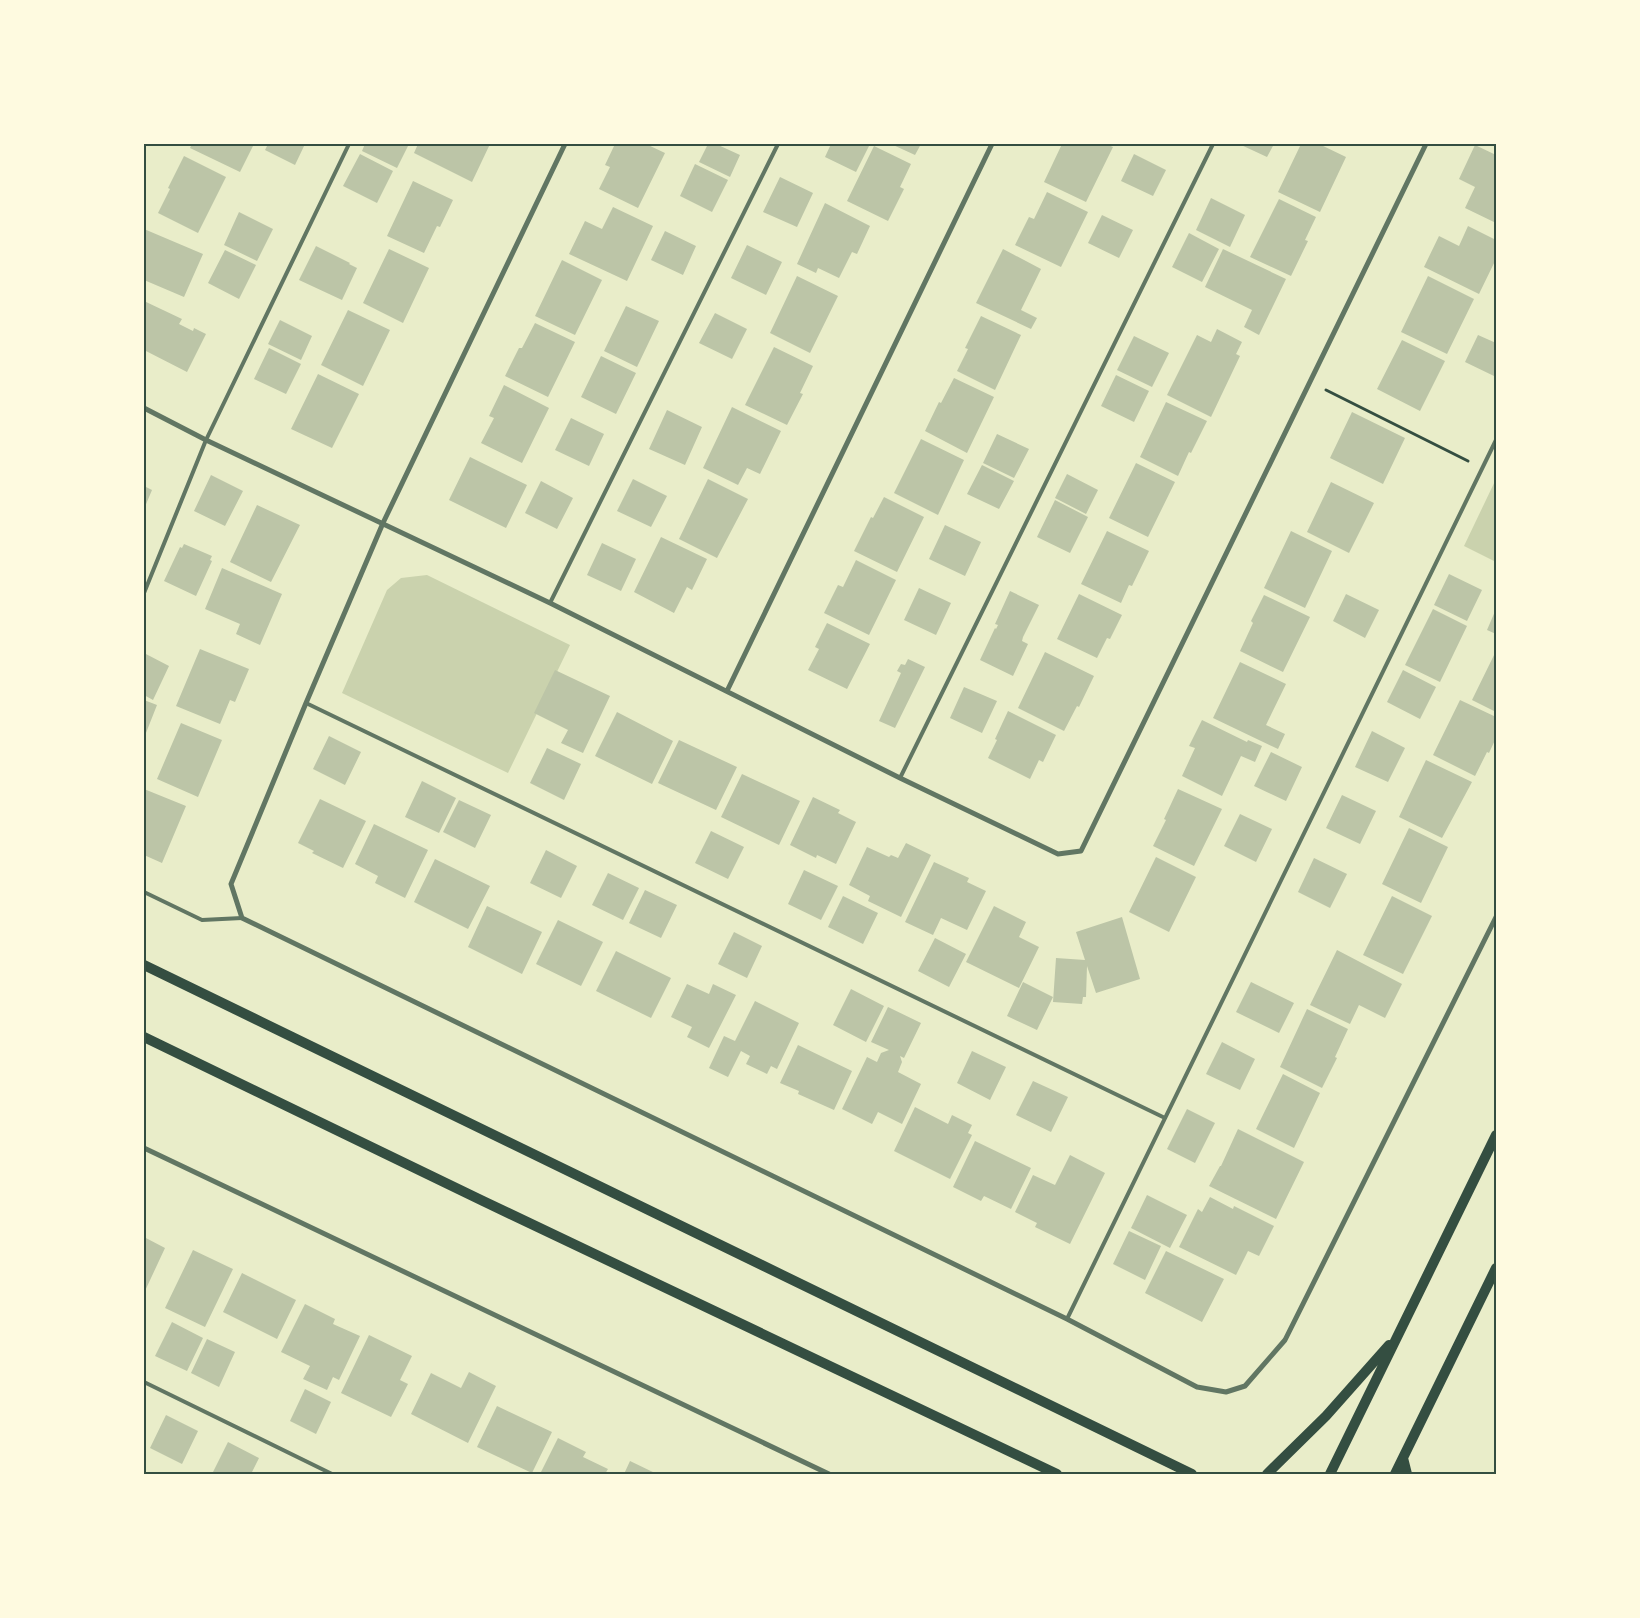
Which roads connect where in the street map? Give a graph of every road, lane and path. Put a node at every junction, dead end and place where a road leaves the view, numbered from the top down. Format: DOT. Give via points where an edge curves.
graph roads {
  1 [pos="349,144"];
  2 [pos="565,144"];
  3 [pos="778,144"];
  4 [pos="992,144"];
  5 [pos="1213,144"];
  6 [pos="1426,144"];
  7 [pos="1309,382"];
  8 [pos="144,408"];
  9 [pos="206,440"];
  10 [pos="1496,440"];
  11 [pos="1482,468"];
  12 [pos="383,523"];
  13 [pos="144,593"];
  14 [pos="550,603"];
  15 [pos="727,691"];
  16 [pos="306,703"];
  17 [pos="900,778"];
  18 [pos="144,892"];
  19 [pos="1496,917"];
  20 [pos="242,918"];
  21 [pos="144,965"];
  22 [pos="144,1037"];
  23 [pos="1166,1118"];
  24 [pos="1496,1135"];
  25 [pos="144,1148"];
  26 [pos="1496,1268"];
  27 [pos="1067,1319"];
  28 [pos="1398,1335"];
  29 [pos="144,1382"];
  30 [pos="1403,1458"];
  31 [pos="332,1474"];
  32 [pos="829,1474"];
  33 [pos="1056,1474"];
  34 [pos="1192,1474"];
  35 [pos="1266,1474"];
  36 [pos="1330,1474"];
  37 [pos="1395,1474"];
  38 [pos="1407,1474"];
  1 -- 9 [label="lane"];
  2 -- 12 [label="street"];
  3 -- 14 [label="lane"];
  4 -- 15 [label="street"];
  5 -- 17 [label="lane"];
  6 -- 7 [label="street"];
  7 -- 11 [label="path"];
  7 -- 17 [label="street" via="1081,851 1058,854"];
  8 -- 9 [label="street"];
  9 -- 12 [label="street"];
  9 -- 13 [label="lane"];
  10 -- 11 [label="lane"];
  11 -- 23 [label="lane"];
  12 -- 14 [label="street"];
  12 -- 16 [label="street"];
  14 -- 15 [label="street"];
  15 -- 17 [label="street"];
  16 -- 20 [label="street" via="231,884"];
  16 -- 23 [label="lane"];
  18 -- 20 [label="lane" via="202,920"];
  19 -- 27 [label="street" via="1285,1340 1245,1386 1226,1392 1197,1387"];
  20 -- 27 [label="street"];
  21 -- 34 [label="main road"];
  22 -- 33 [label="main road"];
  23 -- 27 [label="lane"];
  24 -- 28 [label="main road"];
  25 -- 32 [label="street"];
  26 -- 30 [label="main road"];
  28 -- 35 [label="main road" via="1326,1416"];
  28 -- 36 [label="main road"];
  29 -- 31 [label="lane"];
  30 -- 37 [label="main road"];
  30 -- 38 [label="main road"];
}
